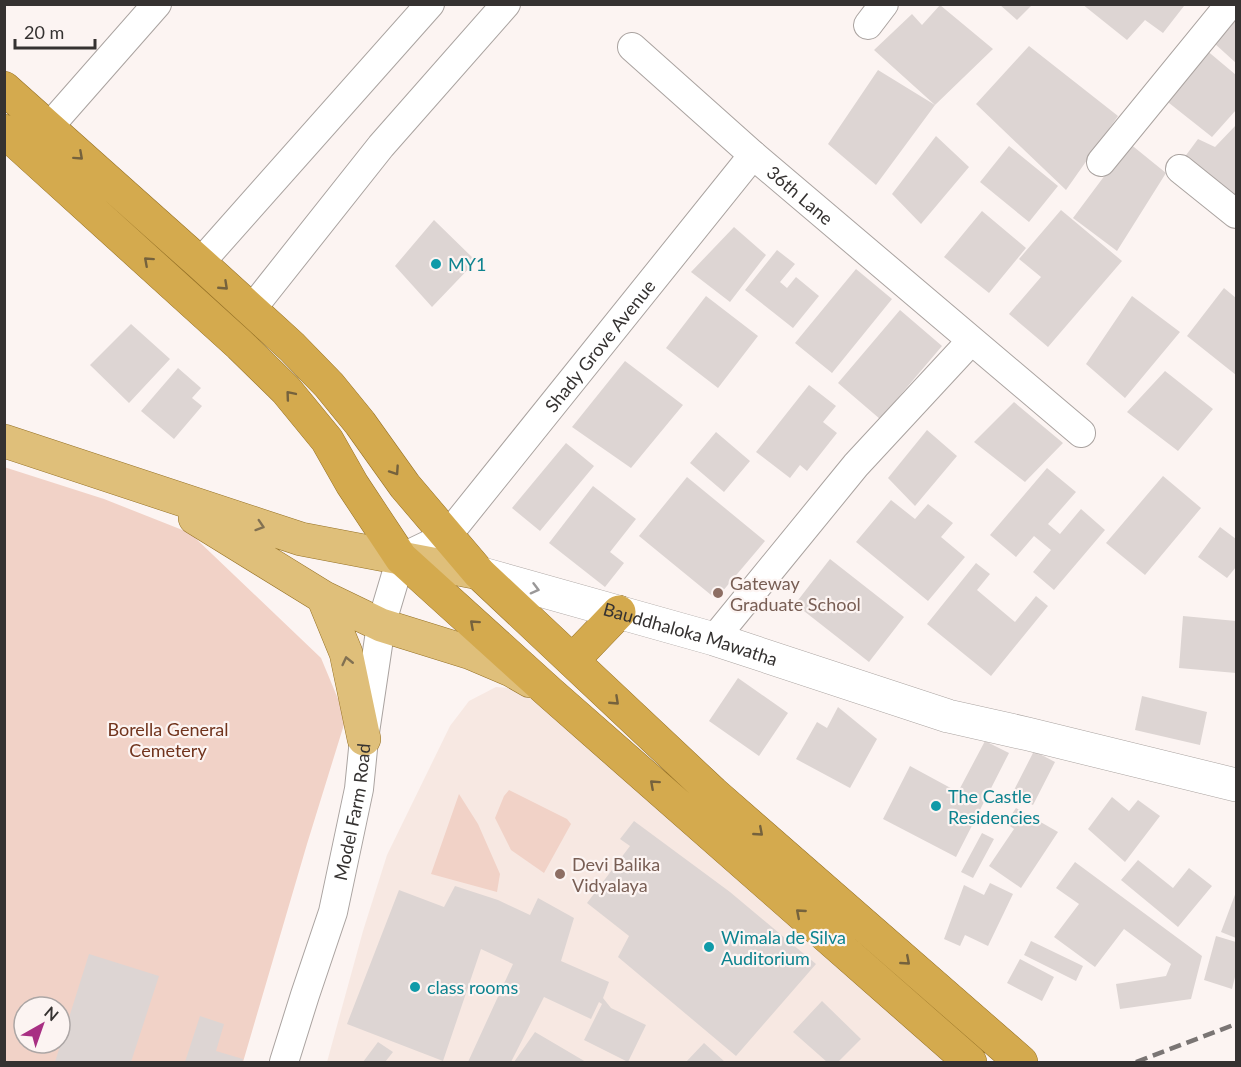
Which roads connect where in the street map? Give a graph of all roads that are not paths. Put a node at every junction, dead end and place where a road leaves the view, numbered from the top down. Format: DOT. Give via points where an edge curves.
graph roads {
  1 [pos="157,4"];
  2 [pos="430,4"];
  3 [pos="506,4"];
  4 [pos="1230,4"];
  5 [pos="632,47"];
  6 [pos="4,88"];
  7 [pos="48,128"];
  8 [pos="4,132"];
  9 [pos="753,155"];
  10 [pos="1101,162"];
  11 [pos="1180,169"];
  12 [pos="1236,214"];
  13 [pos="200,263"];
  14 [pos="251,310"];
  15 [pos="971,340"];
  16 [pos="1081,433"];
  17 [pos="4,441"];
  18 [pos="145,488"];
  19 [pos="447,536"];
  20 [pos="401,558"];
  21 [pos="478,573"];
  22 [pos="323,597"];
  23 [pos="619,612"];
  24 [pos="381,626"];
  25 [pos="714,639"];
  26 [pos="573,660"];
  27 [pos="549,692"];
  28 [pos="364,739"];
  29 [pos="1236,785"];
  30 [pos="284,1062"];
  31 [pos="970,1062"];
  32 [pos="1021,1062"];
  1 -- 7 [label="street"];
  2 -- 13 [label="street"];
  3 -- 14 [label="street" via="381,146"];
  4 -- 10 [label="street"];
  5 -- 9 [label="street, 36th Lane"];
  6 -- 7 [label="highway"];
  7 -- 13 [label="highway, one-way"];
  20 -- 8 [label="highway, one-way" via="327,440 286,390"];
  9 -- 15 [label="street, 36th Lane"];
  9 -- 19 [label="street, Shady Grove Avenue"];
  11 -- 12 [label="street"];
  13 -- 14 [label="highway, one-way"];
  14 -- 19 [label="highway, one-way" via="329,385"];
  15 -- 16 [label="street, 36th Lane"];
  15 -- 25 [label="street" via="856,465"];
  17 -- 18 [label="main road, Bauddhaloka Mawatha"];
  18 -- 20 [label="main road, Bauddhaloka Mawatha, one-way" via="301,539"];
  18 -- 22 [label="main road, Bauddhaloka Mawatha"];
  19 -- 20 [label="street"];
  19 -- 21 [label="highway"];
  20 -- 21 [label="main road, Bauddhaloka Mawatha"];
  20 -- 24 [label="street, Model Farm Road"];
  27 -- 20 [label="highway, one-way"];
  21 -- 23 [label="main road, Bauddhaloka Mawatha, one-way"];
  21 -- 26 [label="highway"];
  22 -- 24 [label="main road, Bauddhaloka Mawatha"];
  28 -- 22 [label="main road, one-way" via="346,653"];
  23 -- 25 [label="main road, Bauddhaloka Mawatha"];
  23 -- 26 [label="highway"];
  24 -- 27 [label="main road, Bauddhaloka Mawatha" via="471,652"];
  24 -- 28 [label="street, Model Farm Road"];
  25 -- 29 [label="main road, Bauddhaloka Mawatha" via="948,716"];
  26 -- 32 [label="highway, one-way" via="713,793"];
  31 -- 27 [label="highway, one-way"];
  28 -- 30 [label="street, Model Farm Road" via="359,789 333,912"];
}
